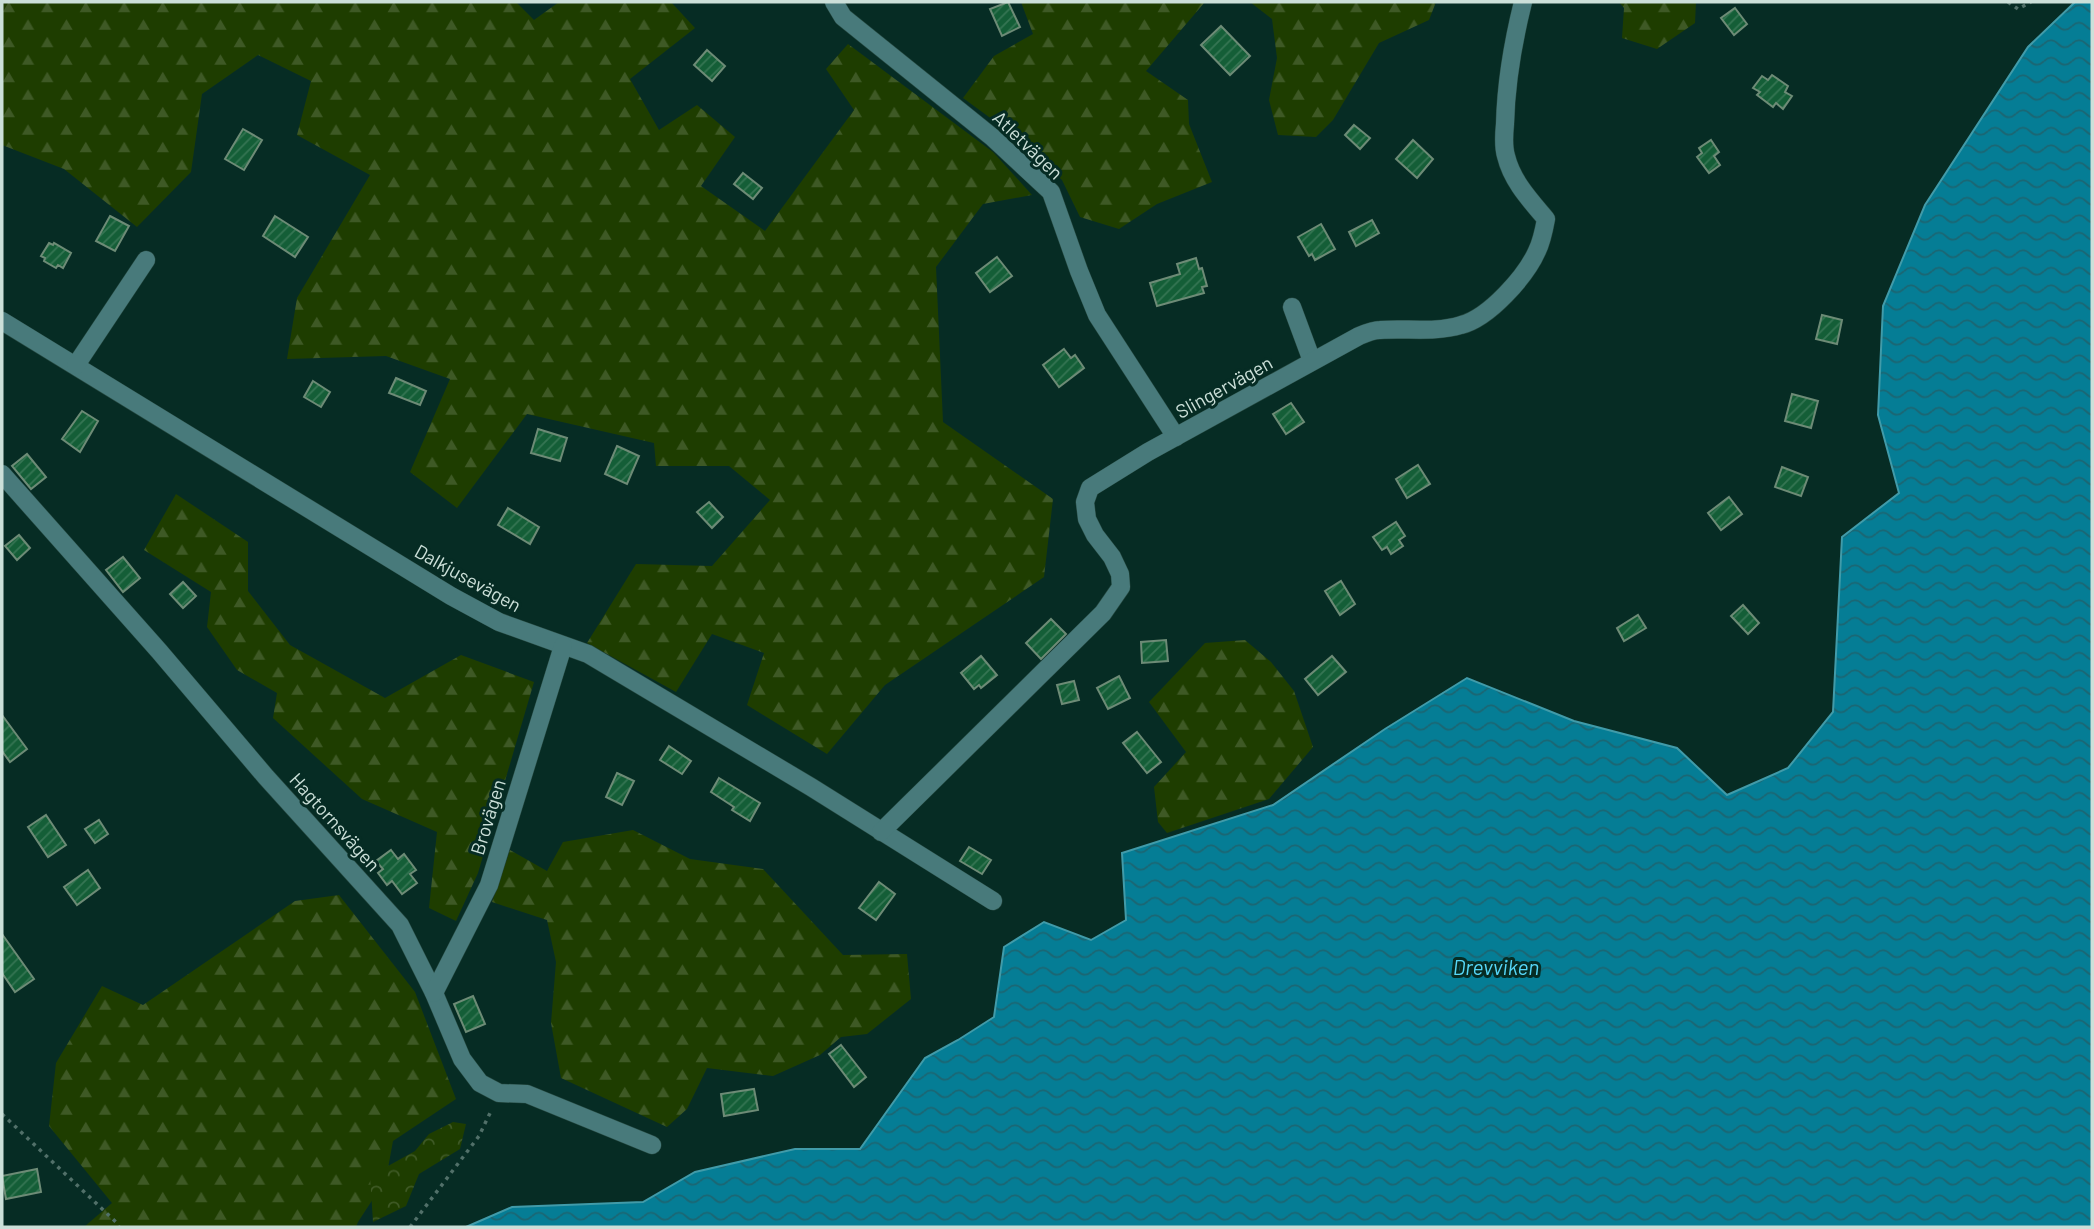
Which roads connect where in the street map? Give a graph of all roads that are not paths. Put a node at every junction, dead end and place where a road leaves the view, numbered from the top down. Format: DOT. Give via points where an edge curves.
graph roads {
  1 [pos="834,2"];
  2 [pos="1523,2"];
  3 [pos="146,260"];
  4 [pos="1292,307"];
  5 [pos="2,321"];
  6 [pos="1311,361"];
  7 [pos="76,365"];
  8 [pos="1176,438"];
  9 [pos="2,474"];
  10 [pos="563,646"];
  11 [pos="881,832"];
  12 [pos="993,901"];
  13 [pos="434,993"];
  14 [pos="652,1144"];
  1 -- 8 [label="street, Atletvägen" via="843,17 992,137 1051,192 1097,315"];
  2 -- 6 [label="street, Slingervägen" via="1513,45 1504,145 1519,186 1546,219 1537,252 1502,297 1463,325 1378,330"];
  3 -- 7 [label="street"];
  4 -- 6 [label="street"];
  5 -- 7 [label="street, Dalkjusevägen"];
  6 -- 8 [label="street, Slingervägen"];
  7 -- 10 [label="street, Dalkjusevägen" via="451,596 499,622"];
  8 -- 11 [label="street, Slingervägen" via="1090,488 1085,502 1087,519 1112,556 1122,587 1103,613"];
  9 -- 13 [label="street, Hagtornsvägen" via="400,925"];
  10 -- 11 [label="street, Dalkjusevägen" via="588,654"];
  10 -- 13 [label="street, Brovägen" via="489,885"];
  11 -- 12 [label="street, Dalkjusevägen"];
  13 -- 14 [label="street, Hagtornsvägen" via="462,1059 480,1083 499,1093 527,1094"];
}
